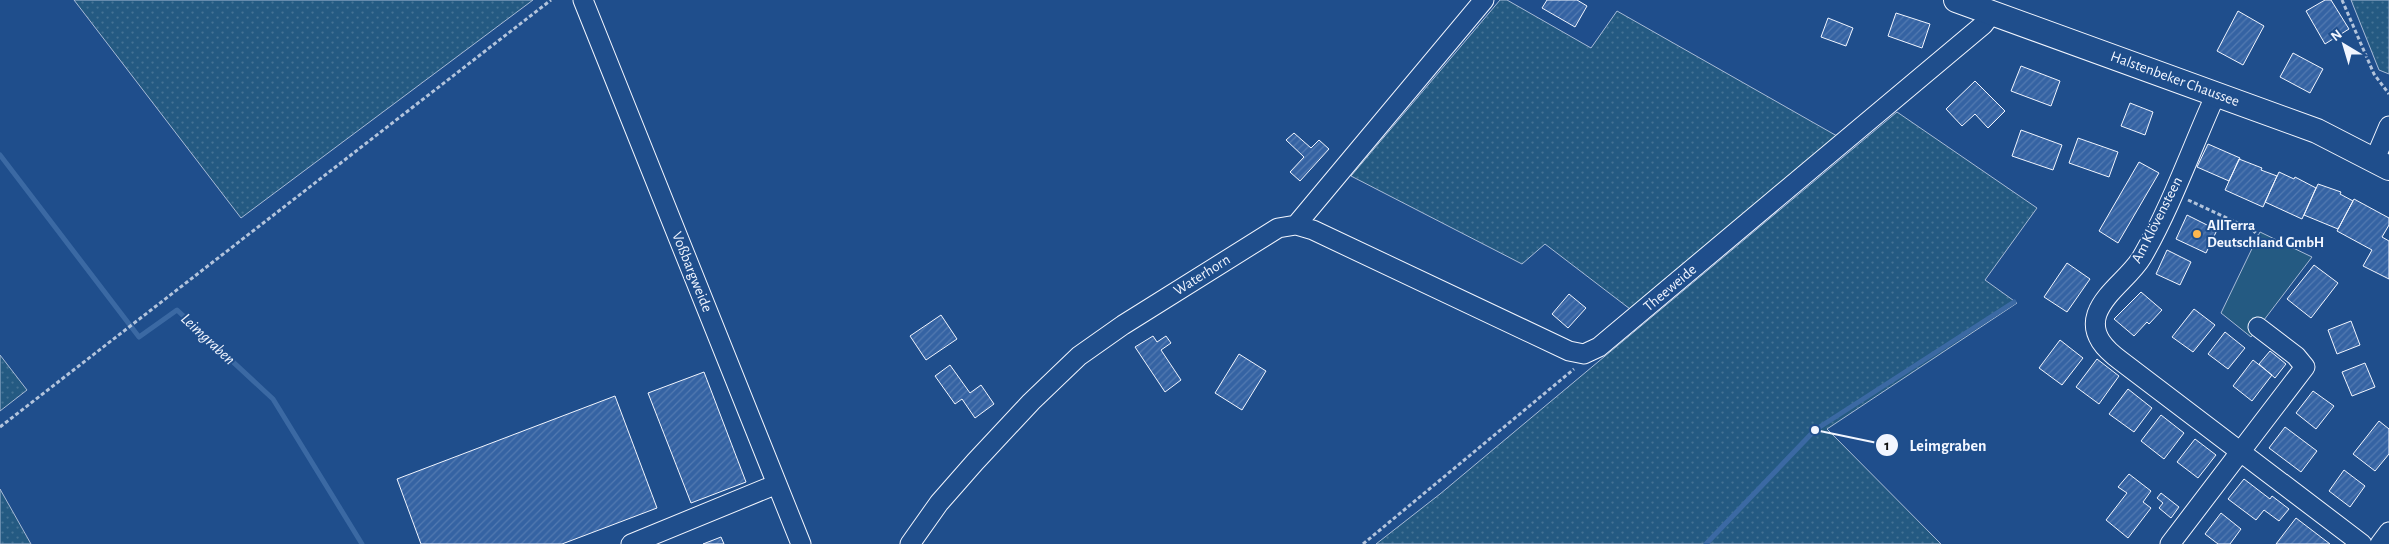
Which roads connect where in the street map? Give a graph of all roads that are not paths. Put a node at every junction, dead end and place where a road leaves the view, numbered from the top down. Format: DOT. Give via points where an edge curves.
graph roads {
  1 [pos="583,0"];
  2 [pos="1484,0"];
  3 [pos="1956,0"];
  4 [pos="1992,12"];
  5 [pos="2216,94"];
  6 [pos="2389,126"];
  7 [pos="2382,164"];
  8 [pos="1296,225"];
  9 [pos="2258,327"];
  10 [pos="2240,452"];
  11 [pos="777,484"];
  12 [pos="2389,532"];
  13 [pos="631,544"];
  14 [pos="801,544"];
  15 [pos="910,544"];
  16 [pos="2170,544"];
  17 [pos="2362,544"];
  18 [pos="2380,544"];
  1 -- 11 [label="street, Voßbargweide"];
  2 -- 8 [label="street"];
  3 -- 4 [label="main road, Halstenbeker Chaussee"];
  4 -- 5 [label="main road, Halstenbeker Chaussee"];
  4 -- 8 [label="street, Theeweide" via="1982,25 1599,348 1584,354 1569,351 1313,230"];
  5 -- 7 [label="main road, Halstenbeker Chaussee" via="2317,131"];
  5 -- 10 [label="street, Am Klövensteen" via="2141,258 2097,314 2096,326 2106,349"];
  6 -- 7 [label="street"];
  8 -- 15 [label="street, Waterhorn" via="1278,228 1123,324 1079,356 975,462 939,503"];
  9 -- 10 [label="street" via="2296,356 2305,367"];
  10 -- 16 [label="street"];
  10 -- 17 [label="street, Am Klövensteen"];
  11 -- 13 [label="street"];
  11 -- 14 [label="street, Voßbargweide"];
  12 -- 18 [label="street"];
}
